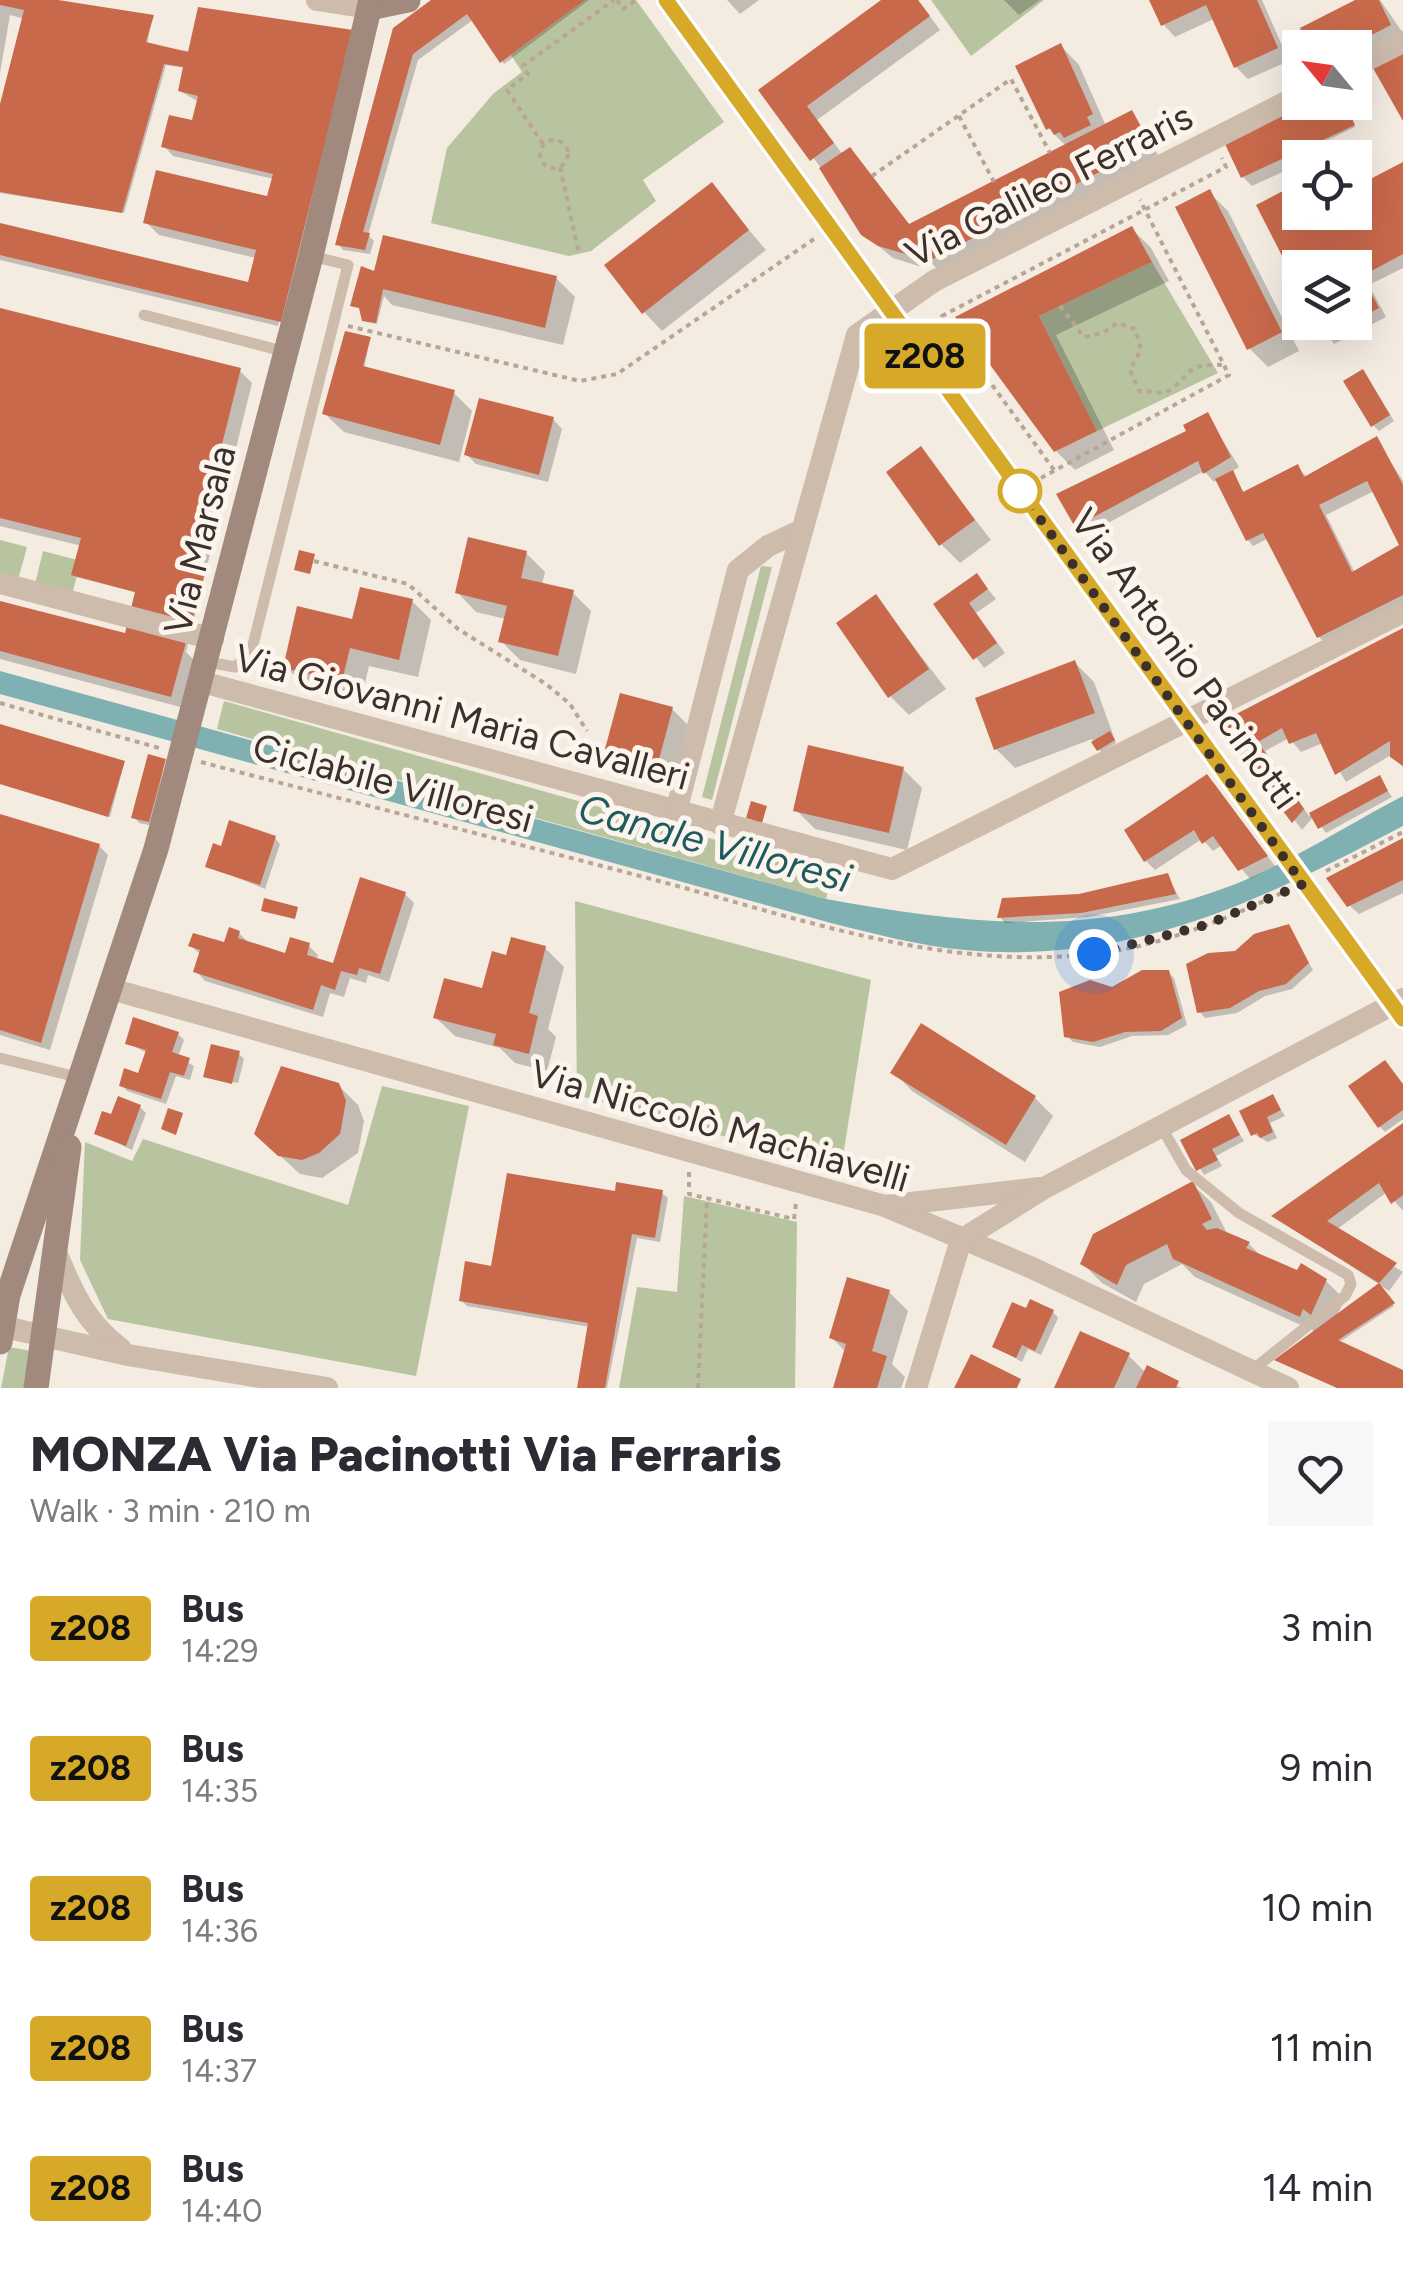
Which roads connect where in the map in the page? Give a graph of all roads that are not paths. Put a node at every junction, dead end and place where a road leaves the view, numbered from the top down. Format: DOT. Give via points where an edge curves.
graph roads {
  1 [pos="316,0"];
  2 [pos="408,0"];
  3 [pos="666,0"];
  4 [pos="370,4"];
  5 [pos="1403,42"];
  6 [pos="1372,58"];
  7 [pos="1282,104"];
  8 [pos="311,256"];
  9 [pos="892,308"];
  10 [pos="144,315"];
  11 [pos="286,352"];
  12 [pos="800,531"];
  13 [pos="0,583"];
  14 [pos="1403,612"];
  15 [pos="208,661"];
  16 [pos="1188,723"];
  17 [pos="676,812"];
  18 [pos="711,821"];
  19 [pos="111,989"];
  20 [pos="1400,1008"];
  21 [pos="0,1058"];
  22 [pos="78,1085"];
  23 [pos="1162,1128"];
  24 [pos="1046,1188"];
  25 [pos="885,1206"];
  26 [pos="961,1240"];
  27 [pos="56,1252"];
  28 [pos="1,1331"];
  29 [pos="46,1335"];
  30 [pos="128,1354"];
  31 [pos="1251,1371"];
  32 [pos="36,1388"];
  33 [pos="327,1388"];
  34 [pos="916,1388"];
  35 [pos="1288,1388"];
  1 -- 4 [label="street"];
  2 -- 4 [label="street"];
  3 -- 9 [label="street, Via Antonio Pacinotti"];
  4 -- 8 [label="street, Via Marsala"];
  5 -- 6 [label="street"];
  7 -- 9 [label="street, Via Galileo Ferraris" via="934,280"];
  8 -- 11 [label="street, Via Marsala"];
  8 -- 15 [label="lane" via="348,265 251,652 235,667"];
  9 -- 12 [label="street, Via Galileo Ferraris" via="857,335"];
  9 -- 16 [label="street, Via Antonio Pacinotti"];
  10 -- 11 [label="lane"];
  11 -- 15 [label="street, Via Marsala"];
  12 -- 17 [label="street" via="738,570"];
  12 -- 18 [label="street, Via Galileo Ferraris"];
  13 -- 15 [label="street, Via Giovanni Maria Cavalleri"];
  14 -- 16 [label="street, Via Giovanni Maria Cavalleri"];
  15 -- 17 [label="street, Via Giovanni Maria Cavalleri"];
  15 -- 19 [label="street, Via Marsala"];
  16 -- 18 [label="street, Via Giovanni Maria Cavalleri" via="892,869"];
  16 -- 20 [label="street, Via Antonio Pacinotti"];
  17 -- 18 [label="street, Via Giovanni Maria Cavalleri"];
  19 -- 22 [label="street, Via Marsala"];
  19 -- 25 [label="street, Via Niccolò Machiavelli"];
  20 -- 23 [label="street"];
  21 -- 22 [label="lane"];
  22 -- 27 [label="street, Via Marsala"];
  22 -- 28 [label="street, Via Marsala"];
  23 -- 24 [label="street"];
  23 -- 31 [label="lane" via="1186,1170 1239,1213 1348,1275 1346,1296"];
  24 -- 25 [label="street"];
  24 -- 26 [label="street"];
  25 -- 26 [label="street, Via Niccolò Machiavelli"];
  26 -- 31 [label="street, Via Niccolò Machiavelli"];
  26 -- 34 [label="street"];
  27 -- 29 [label="street, Via Marsala"];
  27 -- 30 [label="street" via="94,1329"];
  28 -- 29 [label="street"];
  29 -- 30 [label="street"];
  29 -- 32 [label="street, Via Marsala"];
  30 -- 33 [label="street"];
  31 -- 35 [label="street, Via Niccolò Machiavelli"];
}
